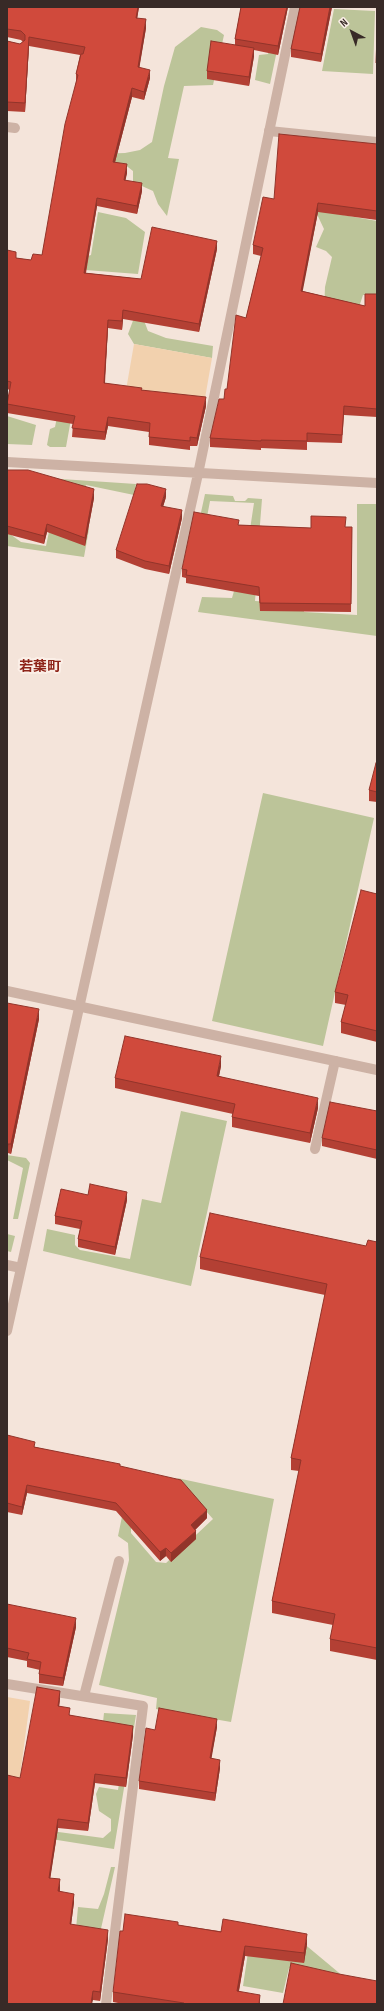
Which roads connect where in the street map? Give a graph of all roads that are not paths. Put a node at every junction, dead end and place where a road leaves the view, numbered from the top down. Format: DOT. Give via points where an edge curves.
graph roads {
  1 [pos="295,7"];
  2 [pos="269,131"];
  3 [pos="377,142"];
  4 [pos="7,462"];
  5 [pos="198,474"];
  6 [pos="377,483"];
  7 [pos="7,991"];
  8 [pos="79,1006"];
  9 [pos="335,1061"];
  10 [pos="377,1070"];
  11 [pos="315,1149"];
  12 [pos="7,1265"];
  13 [pos="21,1268"];
  14 [pos="7,1332"];
  15 [pos="119,1561"];
  16 [pos="7,1684"];
  17 [pos="84,1696"];
  18 [pos="106,2004"];
  1 -- 2 [label="street"];
  2 -- 3 [label="street"];
  2 -- 5 [label="street"];
  4 -- 5 [label="street"];
  5 -- 6 [label="street"];
  5 -- 8 [label="street"];
  7 -- 8 [label="street"];
  8 -- 9 [label="street"];
  8 -- 13 [label="street"];
  9 -- 10 [label="street"];
  9 -- 11 [label="street"];
  12 -- 13 [label="street"];
  13 -- 14 [label="street"];
  15 -- 17 [label="street"];
  16 -- 17 [label="street"];
  17 -- 18 [label="street" via="143,1706"];
}
